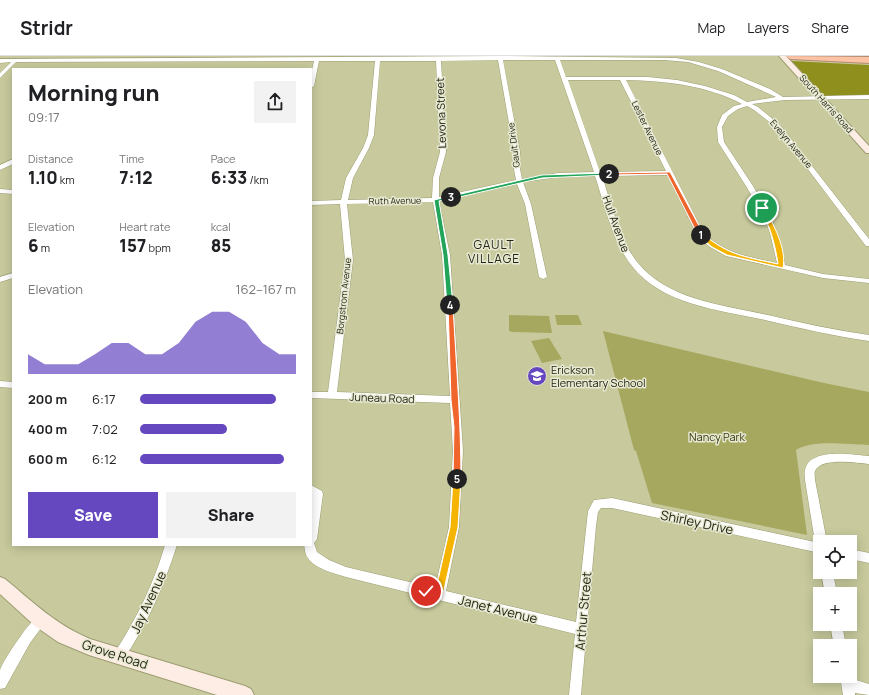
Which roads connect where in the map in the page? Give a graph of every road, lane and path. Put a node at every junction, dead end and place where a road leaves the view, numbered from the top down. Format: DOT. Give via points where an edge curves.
graph roads {
  1 [pos="782,56"];
  2 [pos="500,58"];
  3 [pos="557,58"];
  4 [pos="378,59"];
  5 [pos="438,59"];
  6 [pos="789,59"];
  7 [pos="317,60"];
  8 [pos="869,60"];
  9 [pos="0,61"];
  10 [pos="15,61"];
  11 [pos="0,76"];
  12 [pos="622,78"];
  13 [pos="564,79"];
  14 [pos="312,82"];
  15 [pos="869,97"];
  16 [pos="781,98"];
  17 [pos="821,98"];
  18 [pos="747,104"];
  19 [pos="869,151"];
  20 [pos="12,162"];
  21 [pos="0,168"];
  22 [pos="669,173"];
  23 [pos="598,174"];
  24 [pos="520,181"];
  25 [pos="0,191"];
  26 [pos="12,192"];
  27 [pos="436,200"];
  28 [pos="312,203"];
  29 [pos="344,203"];
  30 [pos="869,244"];
  31 [pos="781,267"];
  32 [pos="12,276"];
  33 [pos="543,276"];
  34 [pos="0,280"];
  35 [pos="869,281"];
  36 [pos="869,338"];
  37 [pos="0,384"];
  38 [pos="12,385"];
  39 [pos="312,395"];
  40 [pos="332,396"];
  41 [pos="454,400"];
  42 [pos="869,460"];
  43 [pos="312,490"];
  44 [pos="591,526"];
  45 [pos="312,533"];
  46 [pos="820,535"];
  47 [pos="171,546"];
  48 [pos="310,546"];
  49 [pos="813,546"];
  50 [pos="857,555"];
  51 [pos="869,558"];
  52 [pos="0,584"];
  53 [pos="439,594"];
  54 [pos="41,620"];
  55 [pos="580,630"];
  56 [pos="119,656"];
  57 [pos="0,683"];
  58 [pos="847,685"];
  59 [pos="869,690"];
  60 [pos="246,695"];
  61 [pos="575,695"];
  1 -- 6 [label="main road, South Harris Road"];
  2 -- 3 [label="street"];
  2 -- 5 [label="street"];
  2 -- 24 [label="street, Gault Drive"];
  3 -- 13 [label="street, Hull Avenue"];
  3 -- 16 [label="street" via="664,58 695,61 726,70"];
  4 -- 5 [label="street"];
  4 -- 7 [label="street"];
  4 -- 29 [label="street, Borgstrom Avenue" via="368,146 351,176"];
  5 -- 27 [label="street, Levona Street" via="443,152 436,178"];
  6 -- 8 [label="highway"];
  6 -- 17 [label="main road, South Harris Road"];
  7 -- 10 [label="street"];
  7 -- 14 [label="street"];
  9 -- 10 [label="street"];
  10 -- 11 [label="street"];
  12 -- 13 [label="street, Evelyn Avenue"];
  12 -- 18 [label="street, Evelyn Avenue" via="658,79 702,87"];
  12 -- 22 [label="street, Lester Avenue"];
  13 -- 23 [label="street, Hull Avenue"];
  15 -- 17 [label="street"];
  16 -- 17 [label="street"];
  16 -- 18 [label="street"];
  17 -- 19 [label="main road, South Harris Road"];
  18 -- 30 [label="street, Evelyn Avenue" via="778,126"];
  18 -- 31 [label="street" via="734,108 724,117 718,133 770,223 778,243"];
  20 -- 21 [label="street"];
  22 -- 23 [label="street, Ruth Avenue"];
  22 -- 31 [label="street, Lester Avenue" via="701,235 713,246 729,254"];
  23 -- 24 [label="street, Ruth Avenue" via="558,175"];
  23 -- 36 [label="street, Hull Avenue" via="628,258 642,273 659,285 696,302 835,333"];
  24 -- 27 [label="street, Ruth Avenue"];
  24 -- 33 [label="street, Gault Drive" via="528,204"];
  25 -- 26 [label="street"];
  27 -- 29 [label="street, Ruth Avenue"];
  27 -- 41 [label="street, Levona Street" via="446,255"];
  28 -- 29 [label="street, Ruth Avenue"];
  29 -- 40 [label="street, Borgstrom Avenue" via="343,217 349,260"];
  31 -- 35 [label="street, Lester Avenue" via="823,276"];
  32 -- 34 [label="street"];
  37 -- 38 [label="street"];
  39 -- 40 [label="street, Juneau Road"];
  40 -- 41 [label="street, Juneau Road"];
  41 -- 53 [label="street, Levona Street" via="458,457 454,527"];
  42 -- 46 [label="street" via="828,458 817,461 810,470"];
  43 -- 45 [label="street" via="318,494"];
  44 -- 49 [label="street, Shirley Drive" via="593,511 598,503 612,503"];
  44 -- 55 [label="street, Arthur Street"];
  47 -- 56 [label="street, Jay Avenue" via="158,586 130,641"];
  48 -- 53 [label="street, Janet Avenue" via="312,555 325,564 346,572"];
  50 -- 51 [label="street"];
  52 -- 54 [label="main road, Grove Road"];
  53 -- 55 [label="street, Janet Avenue"];
  54 -- 56 [label="main road, Grove Road" via="64,636"];
  54 -- 57 [label="street" via="26,639"];
  55 -- 61 [label="street, Arthur Street"];
  56 -- 60 [label="main road, Grove Road"];
  58 -- 59 [label="street"];
}
